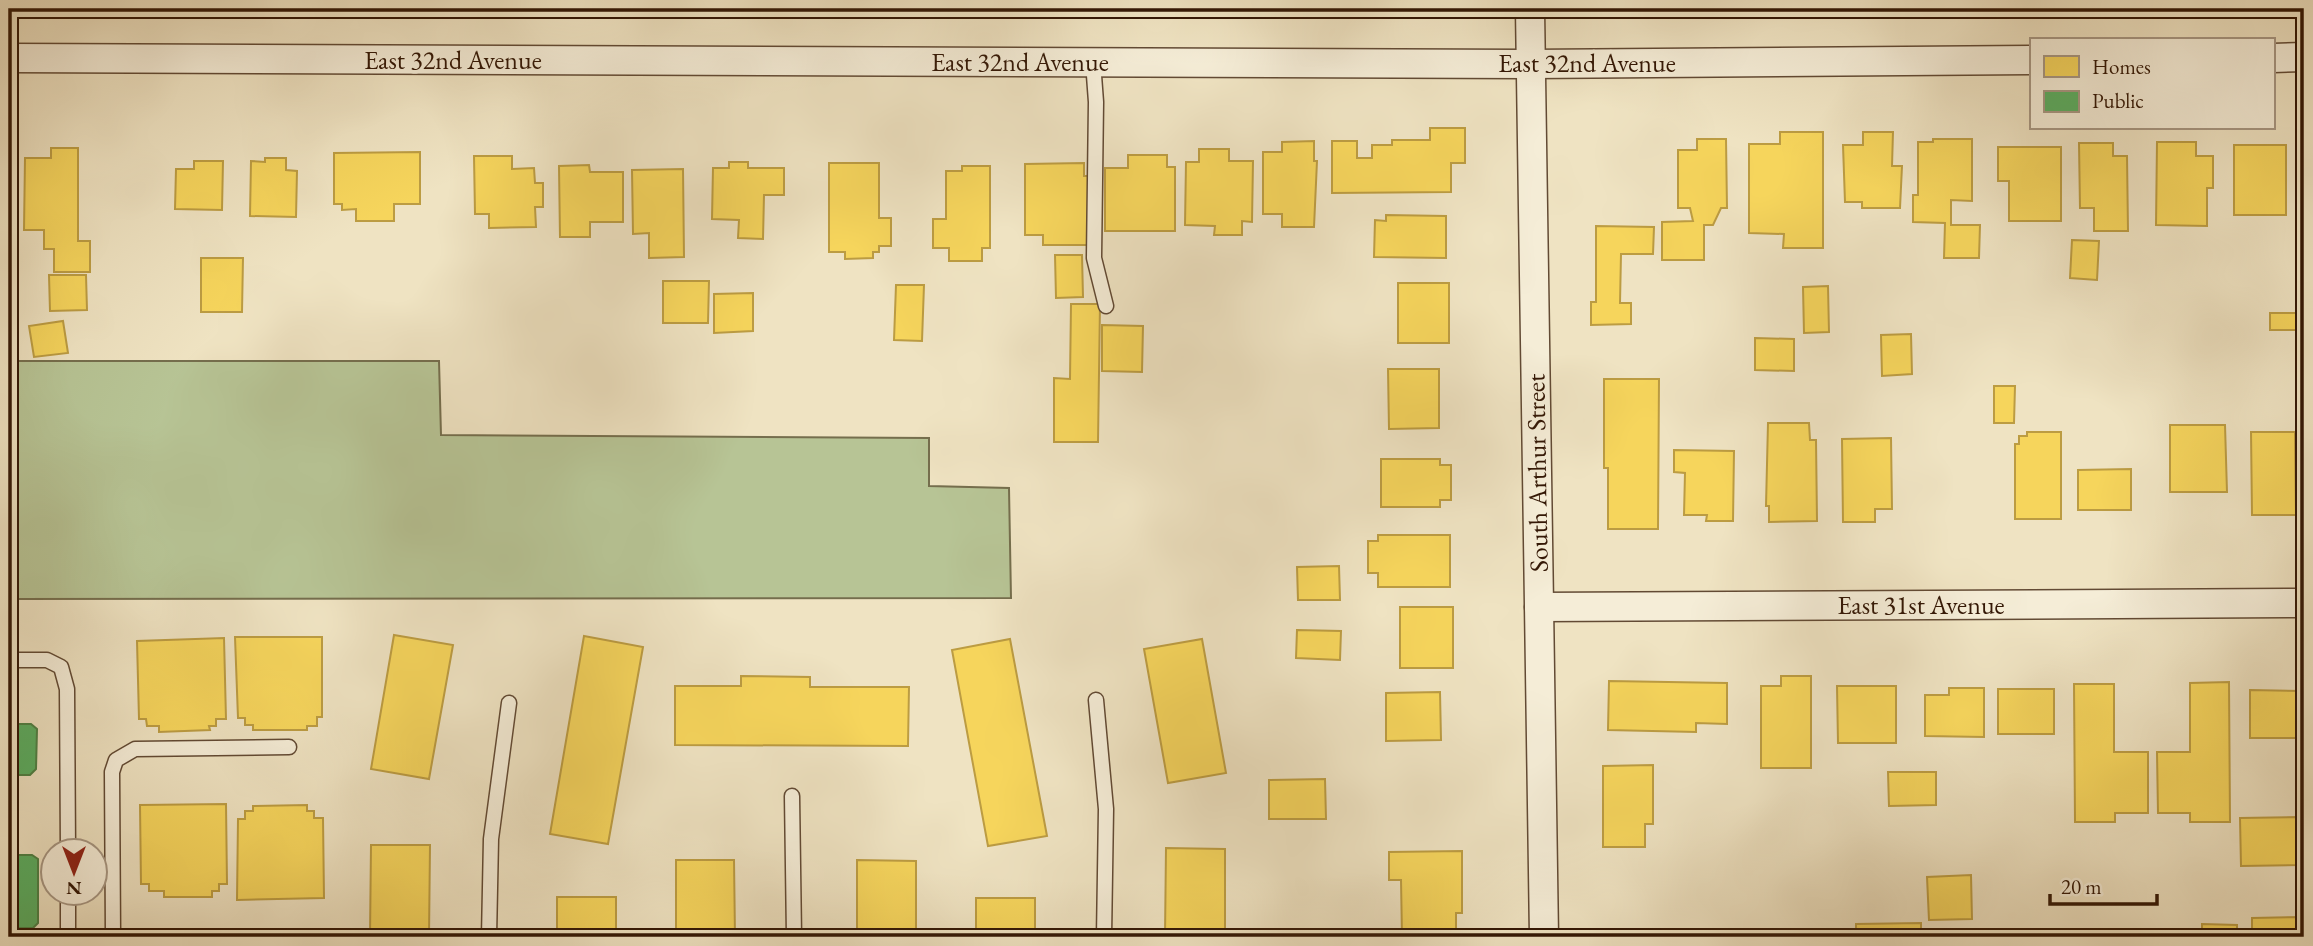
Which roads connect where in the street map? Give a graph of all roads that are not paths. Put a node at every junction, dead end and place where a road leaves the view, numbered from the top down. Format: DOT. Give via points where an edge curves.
graph roads {
  1 [pos="1530,9"];
  2 [pos="2304,57"];
  3 [pos="9,58"];
  4 [pos="2274,58"];
  5 [pos="2030,60"];
  6 [pos="1093,62"];
  7 [pos="1531,64"];
  8 [pos="1106,306"];
  9 [pos="2304,603"];
  10 [pos="1539,607"];
  11 [pos="9,660"];
  12 [pos="1096,700"];
  13 [pos="509,703"];
  14 [pos="289,747"];
  15 [pos="792,796"];
  16 [pos="68,838"];
  17 [pos="68,908"];
  18 [pos="68,937"];
  19 [pos="113,937"];
  20 [pos="489,937"];
  21 [pos="794,937"];
  22 [pos="1104,937"];
  23 [pos="1544,937"];
  1 -- 7 [label="street, South Arthur Street"];
  2 -- 4 [label="street"];
  3 -- 6 [label="street, East 32nd Avenue"];
  5 -- 7 [label="street, East 32nd Avenue"];
  6 -- 7 [label="street, East 32nd Avenue"];
  6 -- 8 [label="lane" via="1094,258"];
  7 -- 10 [label="street, South Arthur Street"];
  9 -- 10 [label="street, East 31st Avenue"];
  10 -- 23 [label="street, South Arthur Street"];
  11 -- 16 [label="lane" via="47,660 61,667 66,689"];
  12 -- 22 [label="lane" via="1105,809"];
  13 -- 20 [label="lane" via="491,839"];
  14 -- 19 [label="lane" via="135,749 116,760 111,772"];
  15 -- 21 [label="lane"];
  17 -- 18 [label="lane"];
}
